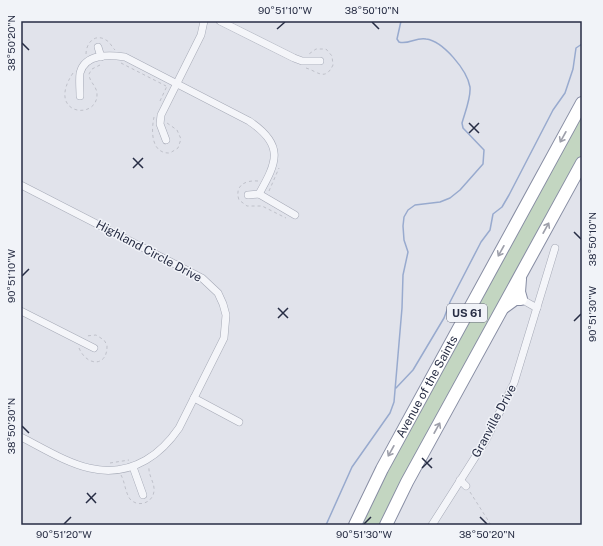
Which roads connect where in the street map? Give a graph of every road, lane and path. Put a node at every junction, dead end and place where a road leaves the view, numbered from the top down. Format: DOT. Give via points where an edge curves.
graph roads {
  1 [pos="204,21"];
  2 [pos="220,21"];
  3 [pos="98,47"];
  4 [pos="305,56"];
  5 [pos="101,57"];
  6 [pos="320,61"];
  7 [pos="304,68"];
  8 [pos="176,83"];
  9 [pos="80,96"];
  10 [pos="582,103"];
  11 [pos="166,140"];
  12 [pos="582,163"];
  13 [pos="280,164"];
  14 [pos="21,185"];
  15 [pos="248,194"];
  16 [pos="259,194"];
  17 [pos="269,194"];
  18 [pos="295,214"];
  19 [pos="555,248"];
  20 [pos="520,275"];
  21 [pos="521,299"];
  22 [pos="538,308"];
  23 [pos="502,309"];
  24 [pos="21,311"];
  25 [pos="94,348"];
  26 [pos="194,398"];
  27 [pos="239,422"];
  28 [pos="21,437"];
  29 [pos="132,463"];
  30 [pos="151,463"];
  31 [pos="104,464"];
  32 [pos="119,474"];
  33 [pos="460,480"];
  34 [pos="467,487"];
  35 [pos="143,495"];
  36 [pos="355,525"];
  37 [pos="386,525"];
  38 [pos="432,525"];
  39 [pos="491,525"];
  1 -- 8 [label="street" via="201,35"];
  2 -- 6 [label="street" via="294,58 302,61"];
  3 -- 5 [label="street"];
  4 -- 7 [label="path" via="323,48 331,53 334,62 330,71 324,74"];
  5 -- 8 [label="street" via="125,57"];
  5 -- 9 [label="street" via="85,64 80,73"];
  8 -- 11 [label="street" via="161,115 160,124"];
  8 -- 16 [label="street" via="262,129 271,142 275,156 273,169"];
  10 -- 36 [label="highway, Avenue of the Saints / US 61, one-way" via="382,470"];
  20 -- 12 [label="highway, US 61, one-way"];
  13 -- 17 [label="path"];
  14 -- 26 [label="street, Highland Circle Drive" via="202,278 218,293 226,315 224,338"];
  15 -- 16 [label="street"];
  16 -- 18 [label="street"];
  19 -- 22 [label="street, Granville Drive"];
  20 -- 21 [label="highway"];
  20 -- 23 [label="highway, US 61"];
  21 -- 22 [label="street"];
  21 -- 23 [label="highway" via="515,299"];
  22 -- 33 [label="street, Granville Drive" via="514,383 486,440"];
  37 -- 23 [label="highway, US 61, one-way"];
  24 -- 25 [label="street"];
  26 -- 27 [label="street"];
  26 -- 29 [label="street, Highland Circle Drive" via="174,436 155,455"];
  28 -- 29 [label="street, Highland Circle Drive" via="73,464 87,468 102,471"];
  29 -- 31 [label="path"];
  29 -- 35 [label="street"];
  30 -- 32 [label="path" via="148,470 154,491 145,503 130,498"];
  33 -- 34 [label="street"];
  33 -- 38 [label="street, Granville Drive"];
  34 -- 39 [label="path"];
}
